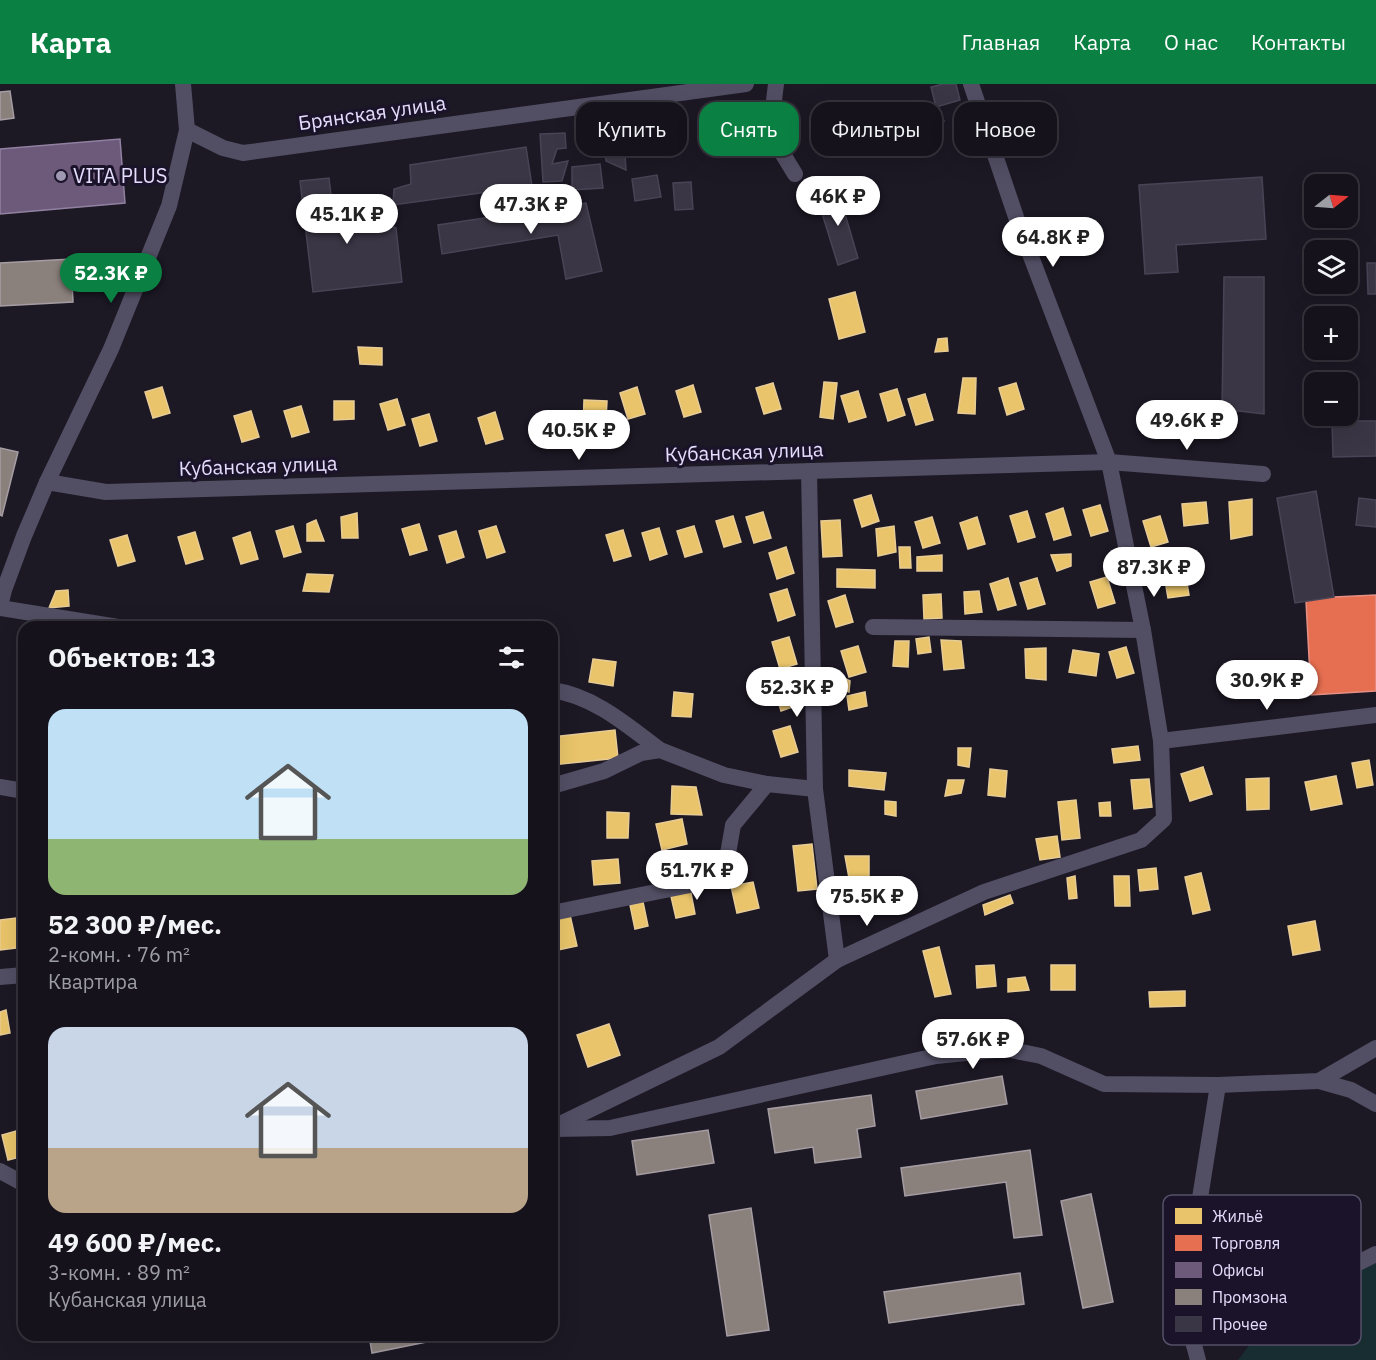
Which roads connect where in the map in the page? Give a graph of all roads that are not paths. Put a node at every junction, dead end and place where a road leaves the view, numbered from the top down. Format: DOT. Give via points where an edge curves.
graph roads {
  1 [pos="183,84"];
  2 [pos="746,84"];
  3 [pos="776,84"];
  4 [pos="971,84"];
  5 [pos="187,130"];
  6 [pos="795,174"];
  7 [pos="1109,462"];
  8 [pos="808,471"];
  9 [pos="1263,474"];
  10 [pos="47,482"];
  11 [pos="0,607"];
  12 [pos="83,621"];
  13 [pos="873,627"];
  14 [pos="1143,630"];
  15 [pos="558,691"];
  16 [pos="1376,715"];
  17 [pos="1161,741"];
  18 [pos="660,750"];
  19 [pos="558,784"];
  20 [pos="767,784"];
  21 [pos="0,787"];
  22 [pos="815,789"];
  23 [pos="18,790"];
  24 [pos="558,912"];
  25 [pos="837,960"];
  26 [pos="18,976"];
  27 [pos="0,977"];
  28 [pos="1376,1048"];
  29 [pos="1319,1081"];
  30 [pos="1218,1085"];
  31 [pos="1376,1104"];
  32 [pos="558,1126"];
  33 [pos="558,1129"];
  34 [pos="0,1171"];
  35 [pos="18,1181"];
  36 [pos="1200,1195"];
  37 [pos="1376,1254"];
  38 [pos="1361,1262"];
  39 [pos="1194,1345"];
  40 [pos="1198,1360"];
  1 -- 5 [label="street"];
  2 -- 5 [label="street, Брянская улица" via="243,153"];
  3 -- 6 [label="street" via="770,133"];
  4 -- 7 [label="street" via="1016,217"];
  5 -- 10 [label="street" via="169,206 111,349"];
  7 -- 8 [label="street, Кубанская улица"];
  7 -- 9 [label="street, Кубанская улица"];
  7 -- 14 [label="street"];
  8 -- 10 [label="street, Кубанская улица" via="106,492"];
  8 -- 22 [label="street"];
  10 -- 11 [label="street"];
  11 -- 12 [label="street"];
  13 -- 14 [label="street"];
  14 -- 17 [label="street"];
  15 -- 18 [label="street" via="597,704"];
  16 -- 17 [label="street"];
  17 -- 25 [label="street" via="1164,819 1141,840 984,892"];
  18 -- 19 [label="street" via="641,753 604,771"];
  18 -- 20 [label="street" via="724,775"];
  20 -- 22 [label="street"];
  20 -- 24 [label="street" via="732,825 725,871 690,885"];
  21 -- 23 [label="street"];
  22 -- 25 [label="street"];
  25 -- 32 [label="street" via="719,1047"];
  26 -- 27 [label="street"];
  28 -- 29 [label="street"];
  29 -- 30 [label="street"];
  29 -- 31 [label="street" via="1351,1090"];
  30 -- 33 [label="street" via="1104,1084 1041,1056 1006,1049 936,1056 610,1128"];
  30 -- 36 [label="street"];
  34 -- 35 [label="street"];
  37 -- 38 [label="street"];
  39 -- 40 [label="street"];
}
